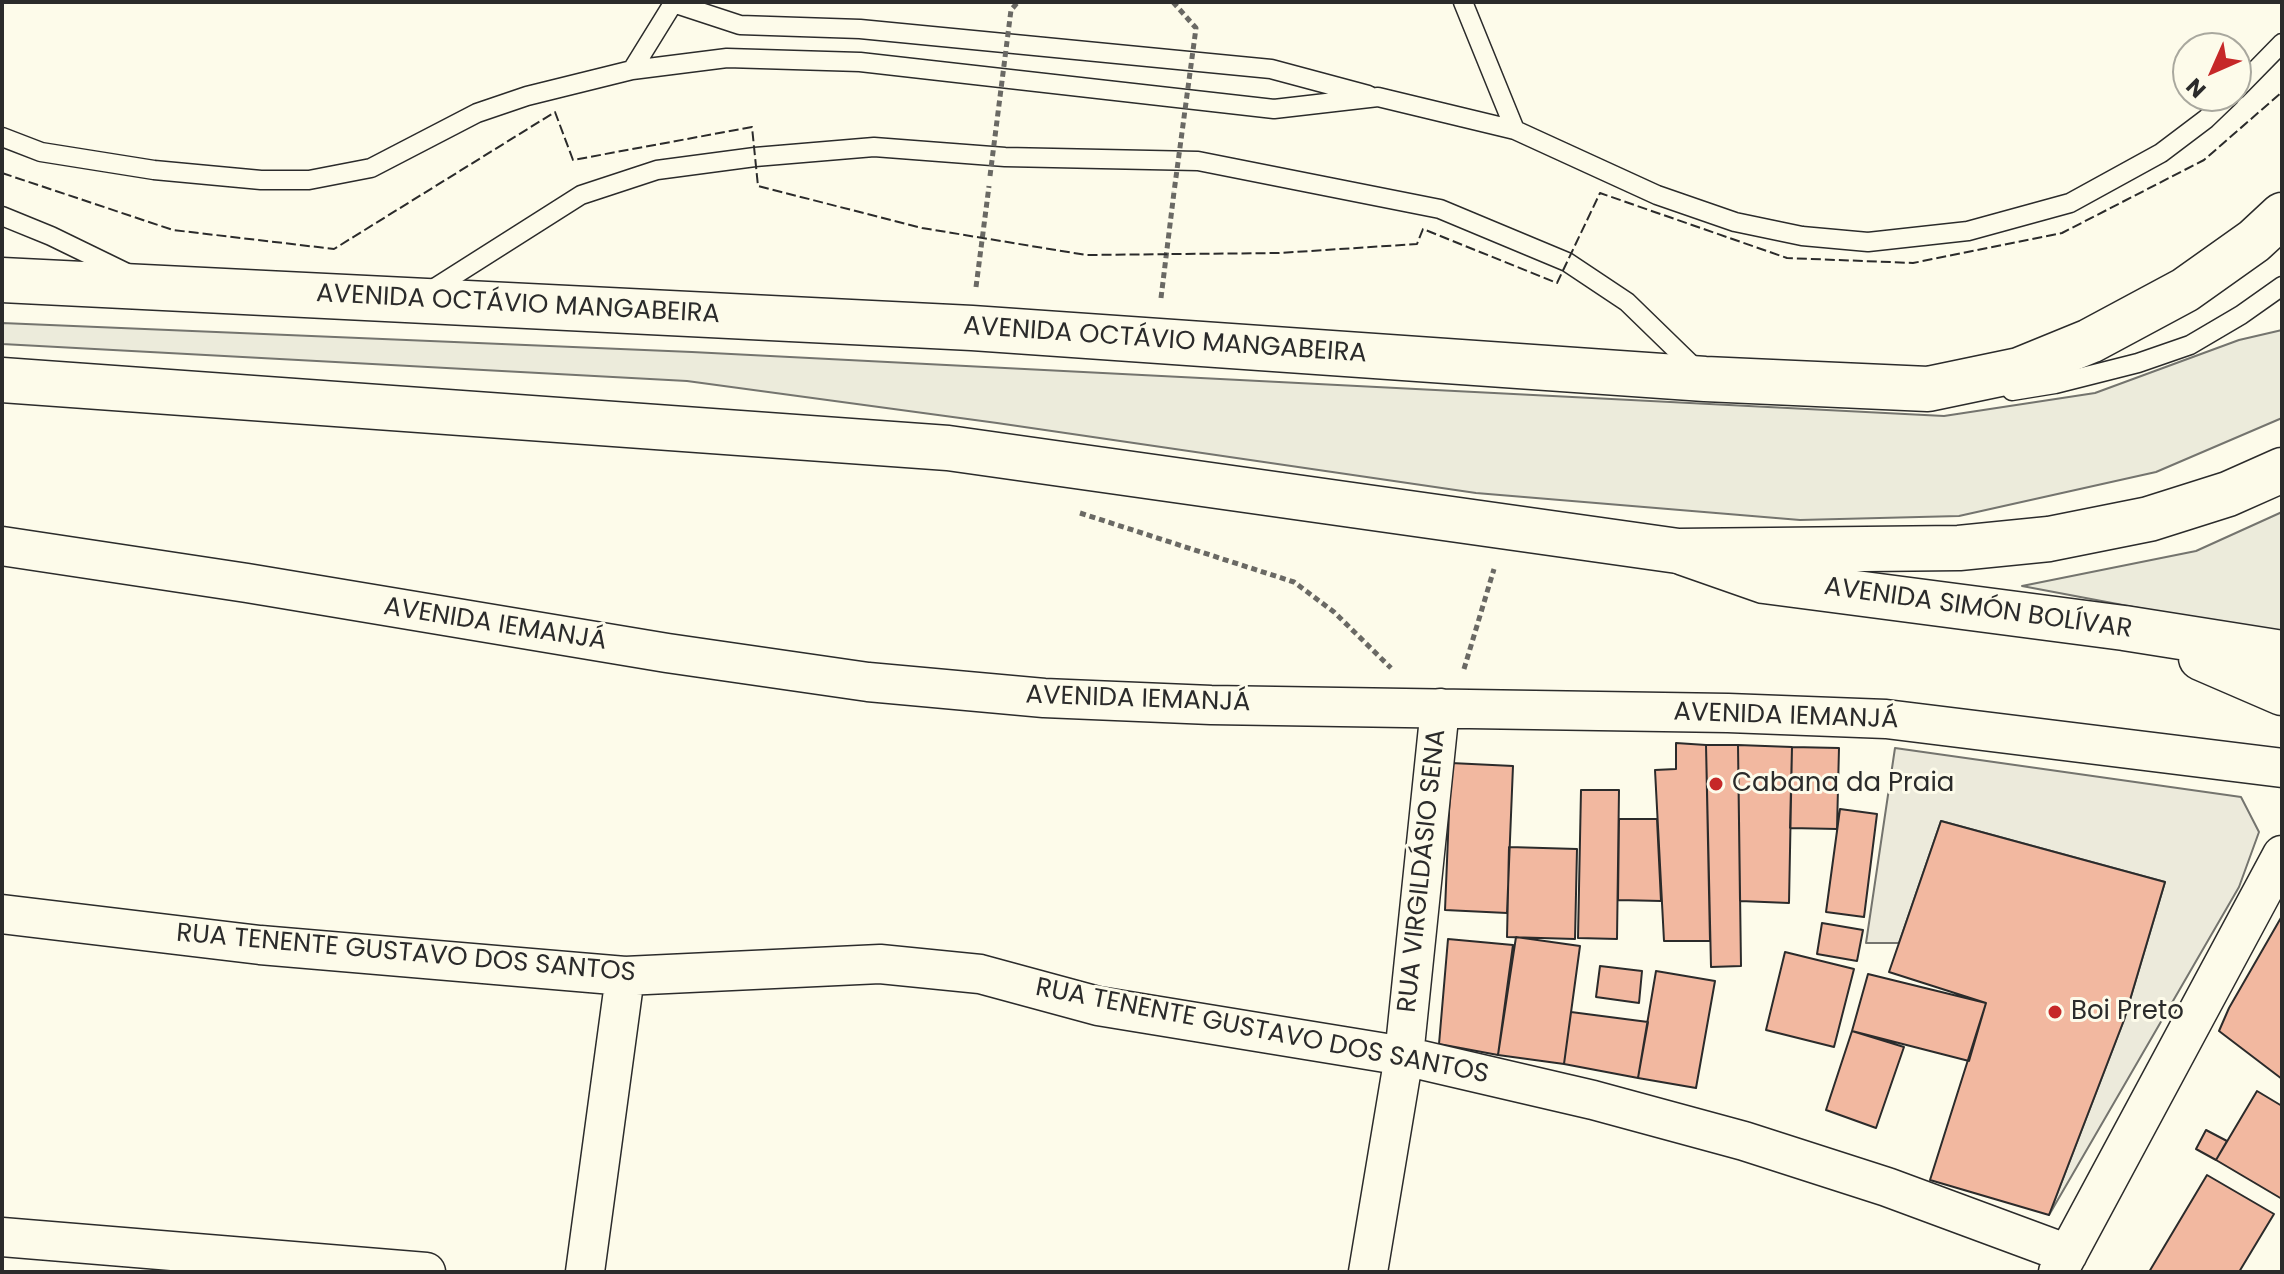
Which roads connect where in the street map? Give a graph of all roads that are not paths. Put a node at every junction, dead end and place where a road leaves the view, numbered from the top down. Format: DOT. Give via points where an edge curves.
graph roads {
  1 [pos="674,2"];
  2 [pos="1463,2"];
  3 [pos="777,26"];
  4 [pos="860,29"];
  5 [pos="2282,43"];
  6 [pos="770,60"];
  7 [pos="860,62"];
  8 [pos="632,70"];
  9 [pos="2252,74"];
  10 [pos="1378,97"];
  11 [pos="2213,112"];
  12 [pos="1515,130"];
  13 [pos="2,137"];
  14 [pos="2282,215"];
  15 [pos="2,216"];
  16 [pos="2,280"];
  17 [pos="154,286"];
  18 [pos="2282,286"];
  19 [pos="416,300"];
  20 [pos="1705,379"];
  21 [pos="2,380"];
  22 [pos="1928,389"];
  23 [pos="2282,453"];
  24 [pos="2282,470"];
  25 [pos="2228,494"];
  26 [pos="2,546"];
  27 [pos="1678,551"];
  28 [pos="2124,628"];
  29 [pos="2282,653"];
  30 [pos="2282,693"];
  31 [pos="1446,708"];
  32 [pos="2282,768"];
  33 [pos="2282,855"];
  34 [pos="2,914"];
  35 [pos="625,976"];
  36 [pos="1404,1056"];
  37 [pos="2,1237"];
  38 [pos="2063,1263"];
  39 [pos="426,1272"];
  40 [pos="585,1272"];
  41 [pos="1368,1272"];
  1 -- 3 [label="lane" via="740,25"];
  1 -- 8 [label="lane"];
  2 -- 12 [label="lane"];
  3 -- 4 [label="lane"];
  3 -- 6 [label="lane"];
  4 -- 7 [label="lane"];
  4 -- 10 [label="lane" via="1271,69"];
  5 -- 9 [label="lane"];
  6 -- 7 [label="lane"];
  6 -- 8 [label="lane" via="727,58"];
  7 -- 10 [label="lane" via="1274,109"];
  8 -- 13 [label="lane" via="527,96 489,109 371,168 309,180 154,170 41,152"];
  10 -- 12 [label="lane"];
  11 -- 12 [label="lane" via="2161,153 2070,203 1968,231 1868,242 1735,222 1657,195"];
  14 -- 22 [label="main road, AVENIDA OCTÁVIO MANGABEIRA" via="2185,290 2090,341 2019,370"];
  15 -- 17 [label="lane"];
  16 -- 17 [label="main road, AVENIDA OCTÁVIO MANGABEIRA"];
  17 -- 19 [label="main road, AVENIDA OCTÁVIO MANGABEIRA"];
  18 -- 22 [label="lane" via="2190,345 2138,363 2001,392"];
  19 -- 20 [label="main road, AVENIDA OCTÁVIO MANGABEIRA" via="972,328"];
  19 -- 20 [label="lane" via="581,195 657,170 874,147 1005,157 1198,161 1440,209 1567,262 1627,302"];
  20 -- 22 [label="main road, AVENIDA OCTÁVIO MANGABEIRA"];
  21 -- 27 [label="main road" via="948,448"];
  23 -- 25 [label="lane"];
  24 -- 25 [label="main road"];
  25 -- 27 [label="main road" via="2149,519 2049,539 1959,548"];
  26 -- 31 [label="street, AVENIDA IEMANJÁ" via="868,682 1044,698"];
  27 -- 28 [label="main road, AVENIDA SIMÓN BOLÍVAR" via="1764,581"];
  28 -- 29 [label="main road, AVENIDA SIMÓN BOLÍVAR"];
  28 -- 30 [label="main road"];
  31 -- 32 [label="street, AVENIDA IEMANJÁ" via="1886,719"];
  31 -- 36 [label="street, RUA VIRGILDÁSIO SENA"];
  33 -- 38 [label="street"];
  34 -- 35 [label="street, RUA TENENTE GUSTAVO DOS SANTOS" via="260,945"];
  35 -- 36 [label="street, RUA TENENTE GUSTAVO DOS SANTOS" via="880,964 980,974 1098,1006"];
  35 -- 40 [label="street"];
  36 -- 38 [label="street, RUA TENENTE GUSTAVO DOS SANTOS" via="1744,1141 1887,1187"];
  36 -- 41 [label="street, RUA VIRGILDÁSIO SENA"];
  37 -- 39 [label="street"];
}
